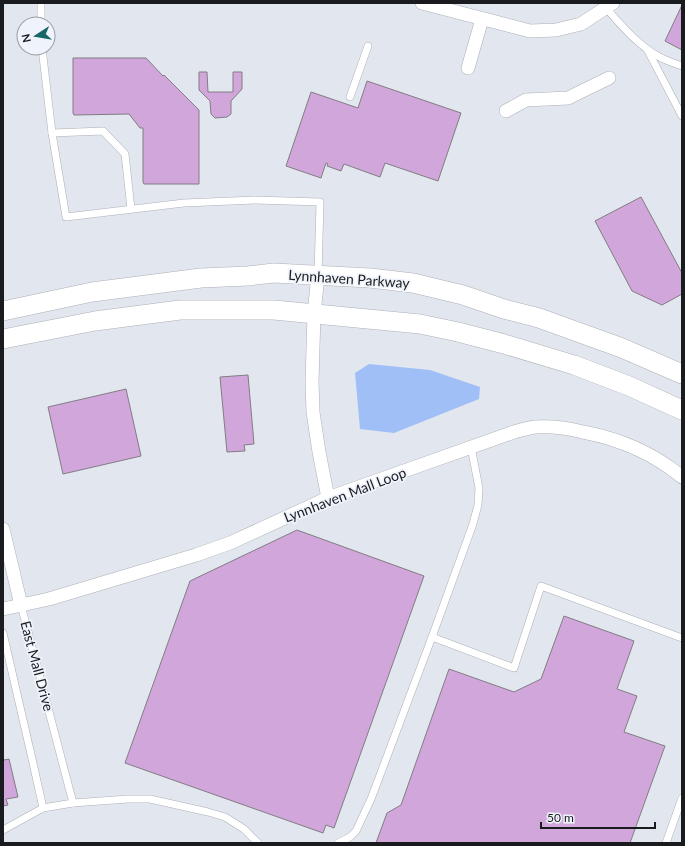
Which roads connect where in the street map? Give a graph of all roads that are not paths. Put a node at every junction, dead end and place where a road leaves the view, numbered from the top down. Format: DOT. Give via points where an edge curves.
graph roads {
  1 [pos="41,3"];
  2 [pos="422,3"];
  3 [pos="610,5"];
  4 [pos="41,16"];
  5 [pos="482,19"];
  6 [pos="368,46"];
  7 [pos="648,50"];
  8 [pos="43,56"];
  9 [pos="682,66"];
  10 [pos="468,68"];
  11 [pos="609,78"];
  12 [pos="350,96"];
  13 [pos="506,111"];
  14 [pos="682,116"];
  15 [pos="52,133"];
  16 [pos="131,209"];
  17 [pos="318,275"];
  18 [pos="3,311"];
  19 [pos="314,314"];
  20 [pos="3,339"];
  21 [pos="682,374"];
  22 [pos="682,410"];
  23 [pos="471,447"];
  24 [pos="682,477"];
  25 [pos="328,498"];
  26 [pos="3,529"];
  27 [pos="21,605"];
  28 [pos="3,609"];
  29 [pos="3,633"];
  30 [pos="432,638"];
  31 [pos="682,638"];
  32 [pos="682,798"];
  33 [pos="73,803"];
  34 [pos="43,808"];
  35 [pos="3,830"];
  36 [pos="258,843"];
  37 [pos="338,843"];
  38 [pos="666,843"];
  1 -- 4 [label="lane"];
  2 -- 5 [label="street"];
  3 -- 5 [label="street" via="581,24 556,30 530,31"];
  3 -- 7 [label="lane" via="627,32"];
  5 -- 10 [label="street"];
  6 -- 12 [label="lane"];
  7 -- 9 [label="lane"];
  7 -- 14 [label="lane"];
  8 -- 15 [label="lane"];
  11 -- 13 [label="street" via="568,98 526,100"];
  15 -- 16 [label="lane" via="103,131 125,154"];
  15 -- 16 [label="lane" via="66,217"];
  16 -- 17 [label="lane" via="184,203 255,200 320,202"];
  17 -- 18 [label="main road, Lynnhaven Parkway" via="274,273 201,278 92,292"];
  17 -- 19 [label="street"];
  17 -- 21 [label="main road, Lynnhaven Parkway" via="406,282 463,295 578,332"];
  19 -- 20 [label="main road" via="274,310 180,310 95,321"];
  19 -- 22 [label="main road" via="420,324 458,332 574,365"];
  19 -- 25 [label="street" via="313,412"];
  23 -- 24 [label="street, Lynnhaven Mall Loop" via="534,427 564,428 606,436 636,448"];
  23 -- 25 [label="street, Lynnhaven Mall Loop"];
  23 -- 30 [label="lane" via="479,488 478,505"];
  25 -- 27 [label="street, Lynnhaven Mall Loop" via="230,543 196,555"];
  26 -- 27 [label="street, East Mall Drive"];
  27 -- 28 [label="street, Lynnhaven Mall Loop"];
  27 -- 33 [label="lane, East Mall Drive"];
  29 -- 34 [label="lane, East Mall Drive"];
  30 -- 31 [label="lane" via="514,668 541,586"];
  30 -- 37 [label="lane" via="371,799 356,831"];
  32 -- 38 [label="lane"];
  33 -- 34 [label="lane"];
  33 -- 36 [label="lane" via="150,799 225,817 244,829"];
  34 -- 35 [label="lane"];
}
